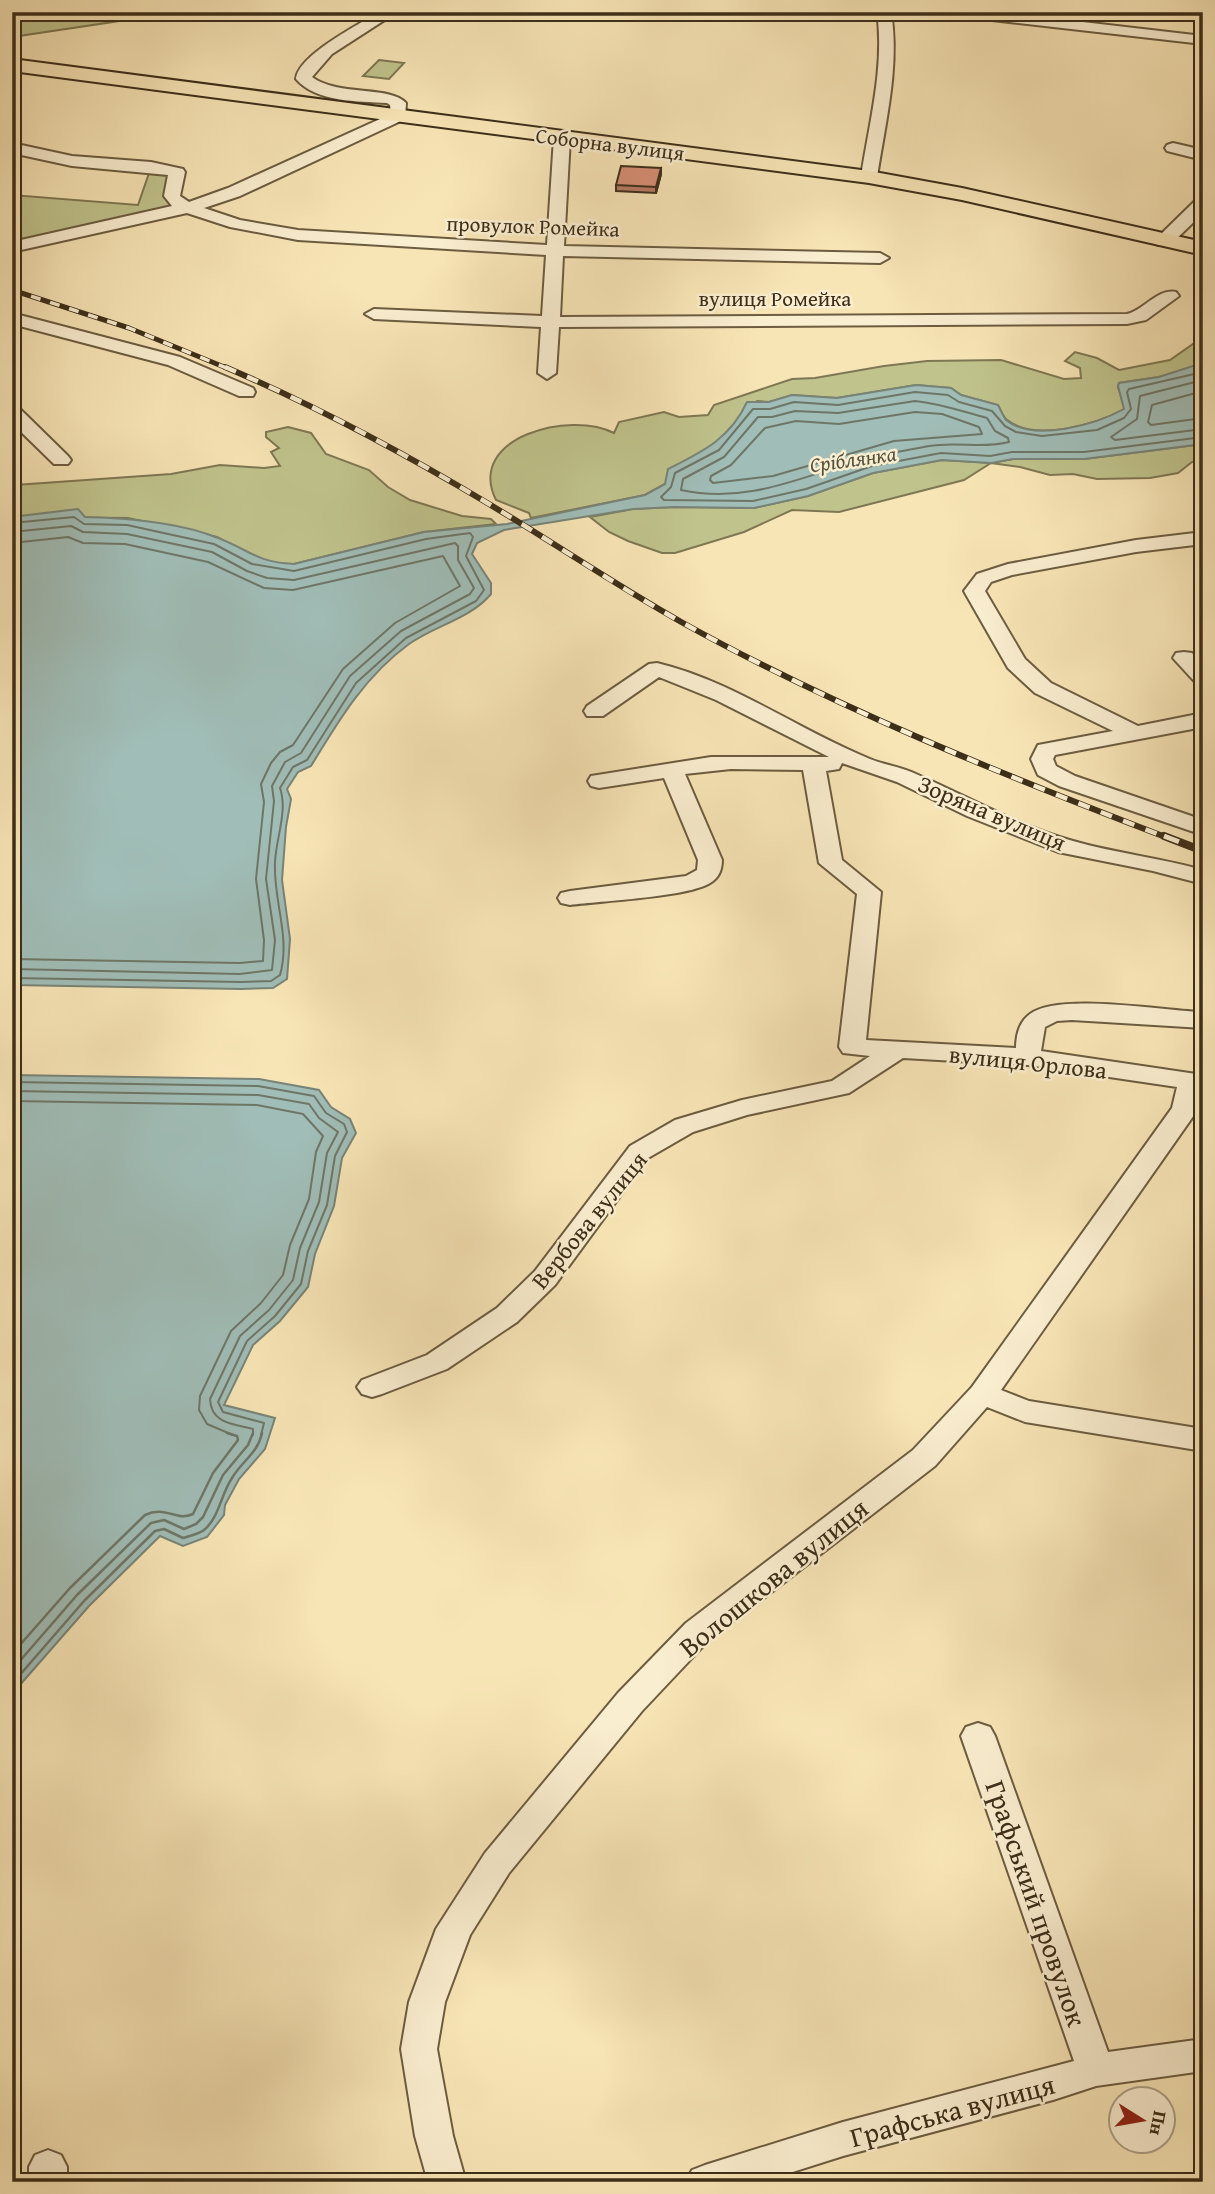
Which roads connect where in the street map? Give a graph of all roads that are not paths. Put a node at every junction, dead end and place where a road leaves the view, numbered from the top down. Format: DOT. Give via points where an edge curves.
graph roads {
  1 [pos="390,12"];
  2 [pos="871,12"];
  3 [pos="884,12"];
  4 [pos="957,12"];
  5 [pos="1203,40"];
  6 [pos="886,44"];
  7 [pos="21,67"];
  8 [pos="399,116"];
  9 [pos="562,138"];
  10 [pos="12,148"];
  11 [pos="1172,148"];
  12 [pos="1203,155"];
  13 [pos="869,177"];
  14 [pos="234,192"];
  15 [pos="1203,202"];
  16 [pos="190,207"];
  17 [pos="219,219"];
  18 [pos="1164,241"];
  19 [pos="17,244"];
  20 [pos="1203,249"];
  21 [pos="555,253"];
  22 [pos="880,258"];
  23 [pos="1170,296"];
  24 [pos="374,314"];
  25 [pos="12,318"];
  26 [pos="550,322"];
  27 [pos="547,373"];
  28 [pos="246,392"];
  29 [pos="12,412"];
  30 [pos="61,460"];
  31 [pos="1203,538"];
  32 [pos="1184,658"];
  33 [pos="1203,677"];
  34 [pos="595,711"];
  35 [pos="1203,720"];
  36 [pos="1135,733"];
  37 [pos="813,764"];
  38 [pos="864,765"];
  39 [pos="671,770"];
  40 [pos="599,781"];
  41 [pos="1203,828"];
  42 [pos="1203,877"];
  43 [pos="570,898"];
  44 [pos="1203,1020"];
  45 [pos="897,1050"];
  46 [pos="1028,1058"];
  47 [pos="1197,1083"];
  48 [pos="372,1387"];
  49 [pos="982,1394"];
  50 [pos="1203,1440"];
  51 [pos="978,1736"];
  52 [pos="1203,2055"];
  53 [pos="1096,2070"];
  54 [pos="447,2182"];
  55 [pos="705,2182"];
  1 -- 8 [label="street" via="327,51 303,74 304,79 333,92 390,99 397,103"];
  2 -- 6 [label="street"];
  3 -- 6 [label="street"];
  4 -- 5 [label="street"];
  6 -- 13 [label="street"];
  7 -- 8 [label="main road, Соборна вулиця"];
  8 -- 9 [label="main road, Соборна вулиця"];
  8 -- 14 [label="street"];
  9 -- 13 [label="main road, Соборна вулиця"];
  9 -- 21 [label="street"];
  10 -- 16 [label="street" via="73,161 118,162 177,172 172,196"];
  11 -- 12 [label="street"];
  13 -- 18 [label="main road, Соборна вулиця"];
  14 -- 16 [label="street"];
  14 -- 17 [label="street" via="215,206"];
  15 -- 18 [label="street"];
  16 -- 17 [label="street, провулок Ромейка"];
  16 -- 19 [label="street"];
  17 -- 21 [label="street, провулок Ромейка" via="265,231"];
  18 -- 20 [label="main road, Соборна вулиця"];
  21 -- 22 [label="street, провулок Ромейка"];
  21 -- 26 [label="street"];
  23 -- 26 [label="street, вулиця Ромейка" via="1127,319"];
  24 -- 26 [label="street, вулиця Ромейка"];
  25 -- 28 [label="street" via="174,361"];
  26 -- 27 [label="street"];
  29 -- 30 [label="street"];
  31 -- 36 [label="street" via="1008,570 984,578 974,591 1016,663 1043,688"];
  32 -- 33 [label="street"];
  34 -- 38 [label="street, Зоряна вулиця" via="657,669 724,695"];
  35 -- 36 [label="street"];
  36 -- 41 [label="street" via="1046,750 1042,759 1046,771"];
  37 -- 38 [label="street, Зоряна вулиця"];
  37 -- 39 [label="street, Зоряна вулиця" via="724,762"];
  37 -- 45 [label="street, вулиця Орлова" via="831,863 869,892 852,1047"];
  38 -- 42 [label="street, Зоряна вулиця" via="905,777 1066,847"];
  39 -- 40 [label="street, Зоряна вулиця"];
  39 -- 43 [label="street" via="710,860 706,877"];
  44 -- 46 [label="street" via="1059,1013 1040,1018 1030,1030"];
  45 -- 46 [label="street, вулиця Орлова"];
  45 -- 48 [label="street, Вербова вулиця" via="840,1087 684,1126 639,1152 545,1278 507,1315 437,1362"];
  46 -- 47 [label="street, вулиця Орлова"];
  47 -- 49 [label="street, Волошкова вулиця" via="1185,1109"];
  49 -- 50 [label="street" via="1025,1411"];
  49 -- 54 [label="street, Волошкова вулиця" via="924,1458 697,1632 630,1702 497,1863 454,1929 426,2002 419,2049"];
  51 -- 53 [label="street, Графський провулок"];
  52 -- 53 [label="street, Графська вулиця"];
  53 -- 55 [label="street, Графська вулиця"];
}
